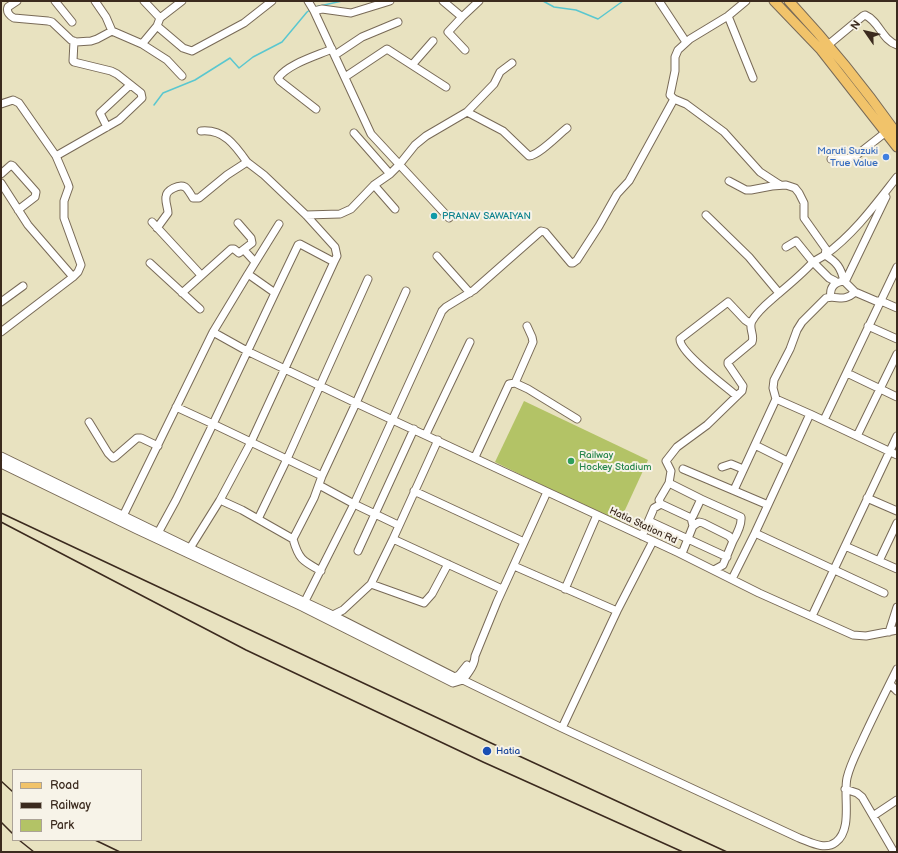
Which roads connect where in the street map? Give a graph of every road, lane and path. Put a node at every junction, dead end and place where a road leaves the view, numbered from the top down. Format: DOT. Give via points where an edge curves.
graph roads {
  1 [pos="17,1"];
  2 [pos="54,1"];
  3 [pos="96,1"];
  4 [pos="144,1"];
  5 [pos="182,1"];
  6 [pos="272,1"];
  7 [pos="308,1"];
  8 [pos="390,1"];
  9 [pos="443,1"];
  10 [pos="480,1"];
  11 [pos="659,1"];
  12 [pos="746,1"];
  13 [pos="774,1"];
  14 [pos="789,1"];
  15 [pos="314,11"];
  16 [pos="728,16"];
  17 [pos="462,17"];
  18 [pos="160,18"];
  19 [pos="72,22"];
  20 [pos="398,22"];
  21 [pos="157,26"];
  22 [pos="112,31"];
  23 [pos="74,41"];
  24 [pos="433,41"];
  25 [pos="686,42"];
  26 [pos="142,44"];
  27 [pos="828,45"];
  28 [pos="897,45"];
  29 [pos="465,50"];
  30 [pos="333,52"];
  31 [pos="512,62"];
  32 [pos="412,65"];
  33 [pos="182,76"];
  34 [pos="345,77"];
  35 [pos="753,78"];
  36 [pos="130,85"];
  37 [pos="446,87"];
  38 [pos="674,99"];
  39 [pos="1,104"];
  40 [pos="316,109"];
  41 [pos="467,112"];
  42 [pos="107,127"];
  43 [pos="566,128"];
  44 [pos="201,131"];
  45 [pos="886,132"];
  46 [pos="354,133"];
  47 [pos="897,134"];
  48 [pos="897,147"];
  49 [pos="56,156"];
  50 [pos="832,159"];
  51 [pos="247,162"];
  52 [pos="399,165"];
  53 [pos="1,174"];
  54 [pos="390,174"];
  55 [pos="897,177"];
  56 [pos="729,181"];
  57 [pos="1,183"];
  58 [pos="374,185"];
  59 [pos="781,185"];
  60 [pos="886,197"];
  61 [pos="395,209"];
  62 [pos="18,210"];
  63 [pos="706,214"];
  64 [pos="306,215"];
  65 [pos="450,218"];
  66 [pos="152,222"];
  67 [pos="238,223"];
  68 [pos="279,224"];
  69 [pos="157,228"];
  70 [pos="786,247"];
  71 [pos="244,250"];
  72 [pos="825,255"];
  73 [pos="437,256"];
  74 [pos="256,262"];
  75 [pos="334,262"];
  76 [pos="813,262"];
  77 [pos="150,263"];
  78 [pos="897,267"];
  79 [pos="248,274"];
  80 [pos="201,275"];
  81 [pos="73,277"];
  82 [pos="368,279"];
  83 [pos="844,282"];
  84 [pos="834,284"];
  85 [pos="22,286"];
  86 [pos="406,291"];
  87 [pos="275,292"];
  88 [pos="855,292"];
  89 [pos="182,293"];
  90 [pos="470,293"];
  91 [pos="779,293"];
  92 [pos="831,297"];
  93 [pos="881,300"];
  94 [pos="1,302"];
  95 [pos="897,308"];
  96 [pos="200,309"];
  97 [pos="751,324"];
  98 [pos="527,326"];
  99 [pos="868,326"];
  100 [pos="2,331"];
  101 [pos="213,332"];
  102 [pos="897,340"];
  103 [pos="470,342"];
  104 [pos="247,351"];
  105 [pos="897,354"];
  106 [pos="285,368"];
  107 [pos="847,373"];
  108 [pos="515,383"];
  109 [pos="320,386"];
  110 [pos="880,388"];
  111 [pos="737,396"];
  112 [pos="897,396"];
  113 [pos="776,399"];
  114 [pos="356,403"];
  115 [pos="176,407"];
  116 [pos="810,414"];
  117 [pos="393,419"];
  118 [pos="577,419"];
  119 [pos="824,420"];
  120 [pos="89,422"];
  121 [pos="213,424"];
  122 [pos="414,429"];
  123 [pos="426,434"];
  124 [pos="857,436"];
  125 [pos="897,436"];
  126 [pos="438,440"];
  127 [pos="251,442"];
  128 [pos="755,445"];
  129 [pos="158,446"];
  130 [pos="889,452"];
  131 [pos="897,455"];
  132 [pos="1,456"];
  133 [pos="475,457"];
  134 [pos="287,459"];
  135 [pos="787,461"];
  136 [pos="1,464"];
  137 [pos="722,467"];
  138 [pos="683,469"];
  139 [pos="743,469"];
  140 [pos="322,476"];
  141 [pos="669,483"];
  142 [pos="319,485"];
  143 [pos="734,490"];
  144 [pos="414,491"];
  145 [pos="547,492"];
  146 [pos="867,498"];
  147 [pos="701,499"];
  148 [pos="220,500"];
  149 [pos="354,504"];
  150 [pos="661,504"];
  151 [pos="768,505"];
  152 [pos="897,511"];
  153 [pos="375,514"];
  154 [pos="597,515"];
  155 [pos="123,516"];
  156 [pos="691,518"];
  157 [pos="258,519"];
  158 [pos="648,521"];
  159 [pos="897,523"];
  160 [pos="398,525"];
  161 [pos="693,526"];
  162 [pos="158,533"];
  163 [pos="755,533"];
  164 [pos="642,536"];
  165 [pos="293,539"];
  166 [pos="392,539"];
  167 [pos="688,539"];
  168 [pos="733,540"];
  169 [pos="652,541"];
  170 [pos="524,542"];
  171 [pos="845,546"];
  172 [pos="188,551"];
  173 [pos="358,551"];
  174 [pos="679,553"];
  175 [pos="727,557"];
  176 [pos="879,561"];
  177 [pos="448,564"];
  178 [pos="514,566"];
  179 [pos="834,569"];
  180 [pos="897,569"];
  181 [pos="714,570"];
  182 [pos="321,571"];
  183 [pos="732,579"];
  184 [pos="371,584"];
  185 [pos="502,589"];
  186 [pos="565,589"];
  187 [pos="884,593"];
  188 [pos="303,604"];
  189 [pos="897,607"];
  190 [pos="617,611"];
  191 [pos="333,615"];
  192 [pos="812,616"];
  193 [pos="897,630"];
  194 [pos="889,632"];
  195 [pos="475,656"];
  196 [pos="897,669"];
  197 [pos="463,680"];
  198 [pos="890,684"];
  199 [pos="897,691"];
  200 [pos="562,728"];
  201 [pos="845,789"];
  202 [pos="897,800"];
  203 [pos="873,816"];
  204 [pos="894,852"];
  1 -- 23 [label="street" via="7,10 14,18 52,22"];
  2 -- 19 [label="street"];
  3 -- 22 [label="street"];
  4 -- 18 [label="street"];
  5 -- 18 [label="street"];
  6 -- 21 [label="street" via="244,23 192,50 183,48"];
  7 -- 15 [label="street"];
  8 -- 15 [label="street" via="351,13"];
  9 -- 17 [label="street"];
  10 -- 17 [label="street"];
  11 -- 25 [label="street"];
  12 -- 16 [label="street"];
  13 -- 45 [label="main road" via="821,50"];
  14 -- 27 [label="main road"];
  15 -- 30 [label="street"];
  16 -- 25 [label="street"];
  16 -- 35 [label="street"];
  17 -- 29 [label="street" via="448,32"];
  18 -- 21 [label="street"];
  20 -- 30 [label="street"];
  21 -- 26 [label="street"];
  22 -- 23 [label="street" via="91,41"];
  22 -- 26 [label="street"];
  23 -- 36 [label="street" via="74,62 111,71"];
  24 -- 32 [label="street"];
  25 -- 38 [label="street" via="675,57 670,95"];
  26 -- 33 [label="street" via="167,60"];
  27 -- 28 [label="street" via="866,15 889,41"];
  27 -- 47 [label="main road"];
  30 -- 34 [label="street"];
  30 -- 40 [label="street" via="292,66 278,78"];
  31 -- 41 [label="street" via="500,72 494,84"];
  32 -- 34 [label="street" via="387,49"];
  32 -- 37 [label="street"];
  34 -- 52 [label="street" via="369,131"];
  36 -- 42 [label="street" via="100,113"];
  36 -- 42 [label="street" via="141,93 142,100 123,118"];
  38 -- 59 [label="street" via="686,104 724,132 760,172"];
  38 -- 90 [label="street" via="627,185 617,194 577,260 571,263 547,234 541,231"];
  39 -- 49 [label="street" via="13,100 19,103"];
  41 -- 43 [label="street" via="503,131 529,156 542,149"];
  41 -- 52 [label="street" via="426,136"];
  42 -- 49 [label="street"];
  44 -- 51 [label="street" via="213,132 231,141"];
  45 -- 48 [label="main road"];
  45 -- 50 [label="street" via="854,158"];
  46 -- 54 [label="street"];
  49 -- 81 [label="street" via="68,184 64,218 81,265"];
  51 -- 64 [label="street"];
  51 -- 69 [label="street" via="199,198 192,198 183,186 167,192 168,213"];
  52 -- 54 [label="street"];
  52 -- 65 [label="street"];
  53 -- 62 [label="street" via="13,166 36,192 35,197"];
  54 -- 58 [label="street"];
  55 -- 72 [label="street" via="846,239"];
  56 -- 59 [label="street" via="746,190"];
  57 -- 62 [label="street"];
  58 -- 61 [label="street"];
  58 -- 64 [label="street" via="347,212"];
  59 -- 72 [label="street" via="791,186 799,192 804,204 804,218 824,245"];
  60 -- 83 [label="street"];
  62 -- 81 [label="street"];
  63 -- 91 [label="street" via="749,256"];
  64 -- 75 [label="street" via="335,247 337,256"];
  66 -- 69 [label="street"];
  67 -- 71 [label="street" via="252,240"];
  68 -- 74 [label="street"];
  69 -- 80 [label="street"];
  70 -- 76 [label="street" via="796,241"];
  71 -- 74 [label="street"];
  71 -- 80 [label="street" via="239,253 231,249"];
  72 -- 76 [label="street"];
  72 -- 83 [label="street" via="834,260 840,268"];
  73 -- 90 [label="street"];
  74 -- 79 [label="street"];
  75 -- 87 [label="street" via="298,245"];
  75 -- 106 [label="street"];
  76 -- 84 [label="street" via="835,281"];
  76 -- 91 [label="street"];
  77 -- 89 [label="street"];
  78 -- 93 [label="street"];
  79 -- 87 [label="street"];
  79 -- 101 [label="street"];
  80 -- 89 [label="street"];
  81 -- 100 [label="street"];
  82 -- 109 [label="street"];
  83 -- 84 [label="street" via="838,281"];
  83 -- 88 [label="street"];
  84 -- 92 [label="street"];
  85 -- 94 [label="street"];
  86 -- 114 [label="street"];
  87 -- 104 [label="street"];
  88 -- 92 [label="street" via="846,298"];
  88 -- 93 [label="street" via="876,301"];
  89 -- 96 [label="street"];
  90 -- 117 [label="street" via="442,311"];
  91 -- 97 [label="street" via="762,307"];
  92 -- 113 [label="street" via="826,298 797,330 774,380"];
  93 -- 95 [label="street"];
  93 -- 99 [label="street"];
  97 -- 111 [label="street" via="752,342 728,362 743,386"];
  97 -- 111 [label="street" via="728,302 682,337 680,342 697,362"];
  98 -- 108 [label="street" via="533,342"];
  99 -- 102 [label="street"];
  99 -- 107 [label="street"];
  101 -- 104 [label="street, Hatia Station Rd"];
  101 -- 115 [label="street"];
  103 -- 123 [label="street"];
  104 -- 106 [label="street, Hatia Station Rd"];
  104 -- 121 [label="street"];
  105 -- 110 [label="street"];
  106 -- 109 [label="street, Hatia Station Rd"];
  106 -- 127 [label="street"];
  107 -- 110 [label="street"];
  107 -- 119 [label="street"];
  108 -- 118 [label="street"];
  108 -- 133 [label="street" via="509,384"];
  109 -- 114 [label="street, Hatia Station Rd"];
  109 -- 134 [label="street"];
  110 -- 112 [label="street"];
  110 -- 124 [label="street"];
  111 -- 141 [label="street" via="707,425 674,450 666,461 671,471"];
  113 -- 116 [label="street"];
  113 -- 128 [label="street"];
  114 -- 117 [label="street, Hatia Station Rd"];
  114 -- 140 [label="street"];
  115 -- 121 [label="street"];
  115 -- 129 [label="street"];
  116 -- 119 [label="street"];
  116 -- 135 [label="street"];
  117 -- 122 [label="street, Hatia Station Rd"];
  117 -- 149 [label="street"];
  119 -- 124 [label="street"];
  120 -- 129 [label="street" via="113,458 137,438"];
  121 -- 127 [label="street"];
  121 -- 162 [label="street"];
  122 -- 123 [label="street, Hatia Station Rd"];
  122 -- 153 [label="street"];
  123 -- 126 [label="street, Hatia Station Rd"];
  124 -- 130 [label="street"];
  125 -- 130 [label="street"];
  126 -- 133 [label="street, Hatia Station Rd"];
  126 -- 144 [label="street"];
  127 -- 134 [label="street"];
  127 -- 148 [label="street"];
  128 -- 135 [label="street"];
  128 -- 139 [label="street"];
  129 -- 155 [label="street"];
  130 -- 131 [label="street"];
  130 -- 146 [label="street"];
  132 -- 155 [label="street"];
  133 -- 145 [label="street, Hatia Station Rd"];
  134 -- 140 [label="street"];
  134 -- 157 [label="street"];
  135 -- 151 [label="street"];
  136 -- 172 [label="street"];
  137 -- 139 [label="street" via="731,464"];
  138 -- 143 [label="street"];
  139 -- 143 [label="street"];
  140 -- 142 [label="street"];
  141 -- 147 [label="street"];
  141 -- 150 [label="street" via="660,500"];
  142 -- 149 [label="street"];
  142 -- 165 [label="street"];
  143 -- 151 [label="street"];
  144 -- 160 [label="street"];
  144 -- 170 [label="street"];
  145 -- 154 [label="street, Hatia Station Rd"];
  145 -- 170 [label="street"];
  146 -- 152 [label="street"];
  146 -- 171 [label="street"];
  147 -- 156 [label="street"];
  147 -- 168 [label="street" via="741,517 742,521"];
  148 -- 157 [label="street"];
  148 -- 172 [label="street"];
  149 -- 153 [label="street"];
  149 -- 182 [label="street"];
  150 -- 156 [label="street"];
  150 -- 158 [label="street" via="654,508"];
  151 -- 163 [label="street"];
  153 -- 160 [label="street"];
  153 -- 173 [label="street"];
  154 -- 164 [label="street, Hatia Station Rd"];
  154 -- 186 [label="street"];
  155 -- 162 [label="street"];
  156 -- 161 [label="street"];
  157 -- 165 [label="street"];
  158 -- 164 [label="street"];
  158 -- 167 [label="street"];
  159 -- 176 [label="street"];
  160 -- 166 [label="street"];
  161 -- 167 [label="street"];
  161 -- 168 [label="street" via="699,522 703,523"];
  162 -- 172 [label="street"];
  163 -- 179 [label="street"];
  163 -- 183 [label="street"];
  164 -- 169 [label="street, Hatia Station Rd"];
  165 -- 182 [label="street" via="299,557"];
  166 -- 177 [label="street"];
  166 -- 184 [label="street"];
  167 -- 174 [label="street" via="683,551"];
  167 -- 175 [label="street"];
  168 -- 175 [label="street"];
  169 -- 174 [label="street, Hatia Station Rd"];
  169 -- 190 [label="street"];
  170 -- 178 [label="street"];
  171 -- 176 [label="street"];
  171 -- 179 [label="street"];
  172 -- 188 [label="street"];
  174 -- 181 [label="street, Hatia Station Rd"];
  175 -- 181 [label="street" via="723,565"];
  176 -- 180 [label="street"];
  177 -- 184 [label="street" via="432,594 424,602"];
  177 -- 185 [label="street"];
  178 -- 185 [label="street"];
  178 -- 186 [label="street"];
  179 -- 187 [label="street"];
  179 -- 192 [label="street"];
  181 -- 183 [label="street, Hatia Station Rd"];
  182 -- 188 [label="street"];
  183 -- 192 [label="street, Hatia Station Rd"];
  184 -- 191 [label="street" via="343,610"];
  185 -- 195 [label="street"];
  186 -- 190 [label="street"];
  188 -- 191 [label="street"];
  188 -- 197 [label="street" via="453,683"];
  189 -- 194 [label="street"];
  190 -- 200 [label="street"];
  191 -- 195 [label="street" via="455,676 464,671 471,658"];
  192 -- 194 [label="street, Hatia Station Rd" via="853,635 866,636"];
  193 -- 194 [label="street, Hatia Station Rd"];
  195 -- 197 [label="street"];
  196 -- 198 [label="street"];
  197 -- 200 [label="street"];
  198 -- 199 [label="street"];
  198 -- 201 [label="street" via="852,763"];
  200 -- 201 [label="street" via="818,845 828,846 836,843 842,836 846,827"];
  201 -- 203 [label="street" via="862,797"];
  202 -- 203 [label="street"];
  203 -- 204 [label="street"];
}
